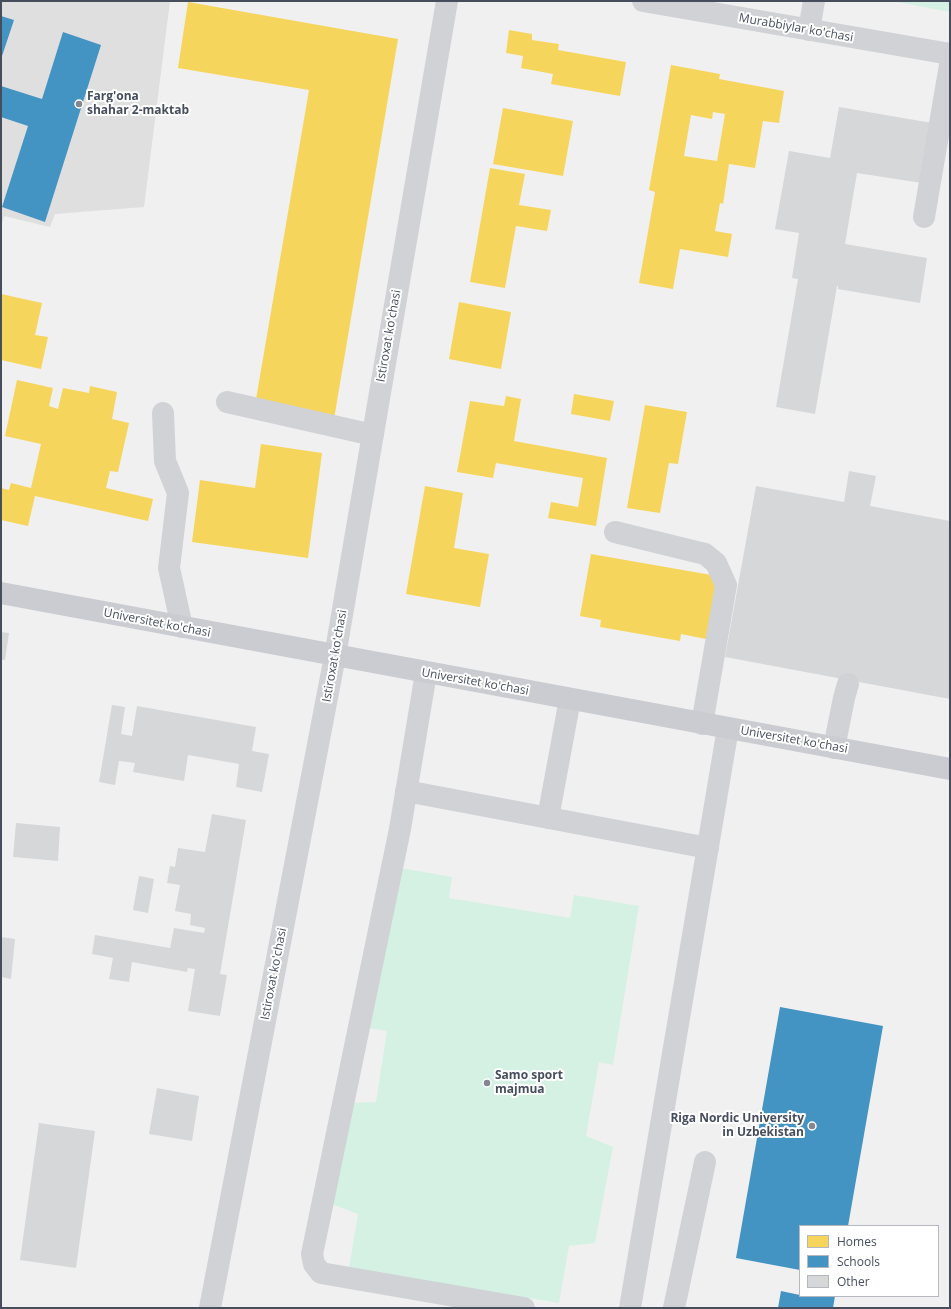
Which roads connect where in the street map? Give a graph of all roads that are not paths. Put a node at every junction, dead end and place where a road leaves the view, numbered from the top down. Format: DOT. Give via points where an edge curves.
graph roads {
  1 [pos="447,1"];
  2 [pos="643,1"];
  3 [pos="814,1"];
  4 [pos="809,30"];
  5 [pos="950,54"];
  6 [pos="950,65"];
  7 [pos="946,114"];
  8 [pos="924,217"];
  9 [pos="227,402"];
  10 [pos="163,413"];
  11 [pos="372,435"];
  12 [pos="615,532"];
  13 [pos="1,593"];
  14 [pos="182,627"];
  15 [pos="335,656"];
  16 [pos="426,673"];
  17 [pos="848,684"];
  18 [pos="570,699"];
  19 [pos="702,724"];
  20 [pos="728,728"];
  21 [pos="834,748"];
  22 [pos="950,769"];
  23 [pos="406,792"];
  24 [pos="548,818"];
  25 [pos="708,848"];
  26 [pos="705,1162"];
  27 [pos="210,1308"];
  28 [pos="524,1308"];
  29 [pos="630,1308"];
  30 [pos="674,1308"];
  1 -- 11 [label="street, Istiroxat koʻchasi"];
  2 -- 4 [label="street, Murabbiylar ko'chasi"];
  3 -- 4 [label="street"];
  4 -- 5 [label="street, Murabbiylar ko'chasi"];
  6 -- 7 [label="street"];
  7 -- 8 [label="street"];
  9 -- 11 [label="street"];
  10 -- 14 [label="street" via="165,461 178,493 169,568"];
  11 -- 15 [label="street, Istiroxat koʻchasi"];
  12 -- 19 [label="street" via="705,554 716,563 726,585"];
  13 -- 14 [label="main road, Universitet ko'chasi"];
  14 -- 15 [label="main road, Universitet ko'chasi"];
  15 -- 16 [label="main road, Universitet ko'chasi"];
  15 -- 27 [label="street, Istiroxat koʻchasi"];
  16 -- 18 [label="main road, Universitet ko'chasi"];
  16 -- 23 [label="street"];
  17 -- 21 [label="street"];
  18 -- 19 [label="main road, Universitet ko'chasi"];
  18 -- 24 [label="street"];
  19 -- 20 [label="main road, Universitet ko'chasi"];
  20 -- 21 [label="main road, Universitet ko'chasi"];
  20 -- 25 [label="street"];
  21 -- 22 [label="main road, Universitet ko'chasi"];
  23 -- 24 [label="street"];
  23 -- 28 [label="street" via="312,1254 314,1264 321,1273"];
  24 -- 25 [label="street"];
  25 -- 29 [label="street"];
  26 -- 30 [label="street"];
}
